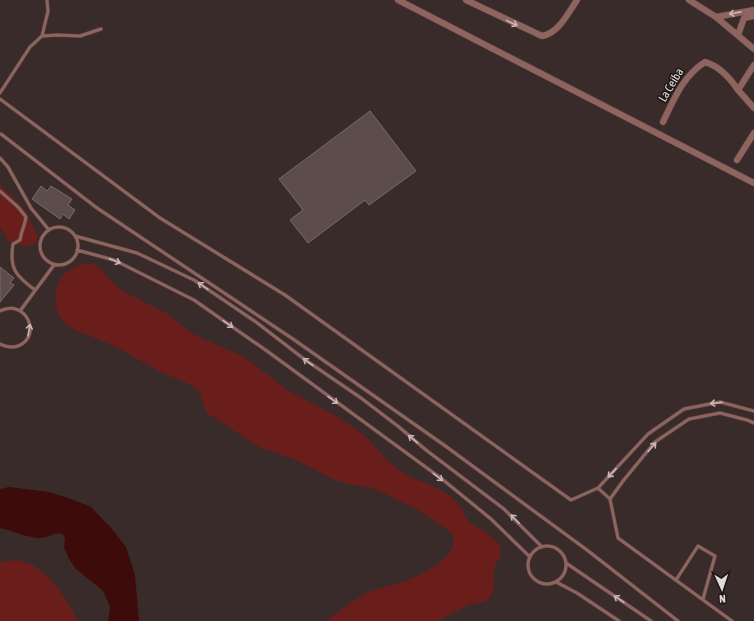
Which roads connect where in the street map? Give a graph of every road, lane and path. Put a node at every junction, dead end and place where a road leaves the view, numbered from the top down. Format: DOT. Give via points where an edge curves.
graph roads {
  1 [pos="47,0"];
  2 [pos="398,0"];
  3 [pos="466,0"];
  4 [pos="577,0"];
  5 [pos="689,0"];
  6 [pos="754,10"];
  7 [pos="754,16"];
  8 [pos="716,17"];
  9 [pos="101,29"];
  10 [pos="738,35"];
  11 [pos="42,36"];
  12 [pos="754,49"];
  13 [pos="754,65"];
  14 [pos="738,90"];
  15 [pos="0,93"];
  16 [pos="0,100"];
  17 [pos="754,108"];
  18 [pos="663,122"];
  19 [pos="754,133"];
  20 [pos="0,134"];
  21 [pos="0,158"];
  22 [pos="737,160"];
  23 [pos="754,183"];
  24 [pos="0,191"];
  25 [pos="49,230"];
  26 [pos="75,236"];
  27 [pos="78,250"];
  28 [pos="54,265"];
  29 [pos="35,290"];
  30 [pos="0,311"];
  31 [pos="20,311"];
  32 [pos="0,344"];
  33 [pos="754,411"];
  34 [pos="754,423"];
  35 [pos="598,488"];
  36 [pos="610,499"];
  37 [pos="542,547"];
  38 [pos="530,557"];
  39 [pos="566,563"];
  40 [pos="676,580"];
  41 [pos="556,582"];
  42 [pos="703,600"];
  43 [pos="619,621"];
  44 [pos="652,621"];
  45 [pos="678,621"];
  46 [pos="732,621"];
  1 -- 11 [label="lane" via="48,11"];
  2 -- 23 [label="street"];
  3 -- 4 [label="street, one-way" via="542,36 549,35 560,25"];
  5 -- 8 [label="street"];
  6 -- 8 [label="street, one-way"];
  7 -- 10 [label="street" via="744,18"];
  8 -- 10 [label="street"];
  9 -- 11 [label="lane" via="80,36"];
  10 -- 12 [label="street"];
  11 -- 15 [label="lane" via="30,47"];
  13 -- 14 [label="street"];
  14 -- 17 [label="street, La Ceiba"];
  14 -- 18 [label="street, La Ceiba" via="729,77 705,62 692,71 679,89"];
  16 -- 35 [label="lane" via="160,218 285,295 571,500"];
  19 -- 22 [label="street"];
  20 -- 45 [label="lane" via="97,208 293,339 450,449"];
  21 -- 25 [label="lane" via="8,167 31,208"];
  24 -- 29 [label="lane" via="26,217 20,240 13,244 13,268 17,276"];
  25 -- 26 [label="lane" via="62,227"];
  25 -- 28 [label="lane" via="40,239 39,246 43,258"];
  26 -- 27 [label="lane"];
  37 -- 26 [label="lane, one-way" via="504,509 361,398 194,280 137,253"];
  27 -- 28 [label="lane" via="71,261"];
  27 -- 38 [label="lane, one-way" via="114,260 194,300 435,474 491,520"];
  28 -- 29 [label="lane"];
  29 -- 31 [label="lane"];
  30 -- 31 [label="lane" via="11,308"];
  32 -- 31 [label="lane, one-way" via="14,347 25,341 30,324 28,318"];
  33 -- 35 [label="lane, one-way" via="720,402 684,409 648,434"];
  36 -- 34 [label="lane, one-way" via="655,442 689,419 720,413"];
  35 -- 36 [label="lane"];
  36 -- 40 [label="lane" via="618,538"];
  37 -- 38 [label="lane"];
  37 -- 39 [label="lane" via="555,548"];
  38 -- 41 [label="lane" via="528,569 534,579 544,584"];
  39 -- 41 [label="lane" via="564,574"];
  44 -- 39 [label="lane, one-way"];
  40 -- 42 [label="lane"];
  40 -- 42 [label="lane" via="698,546 715,556"];
  41 -- 43 [label="lane" via="578,593"];
  42 -- 46 [label="lane"];
}
